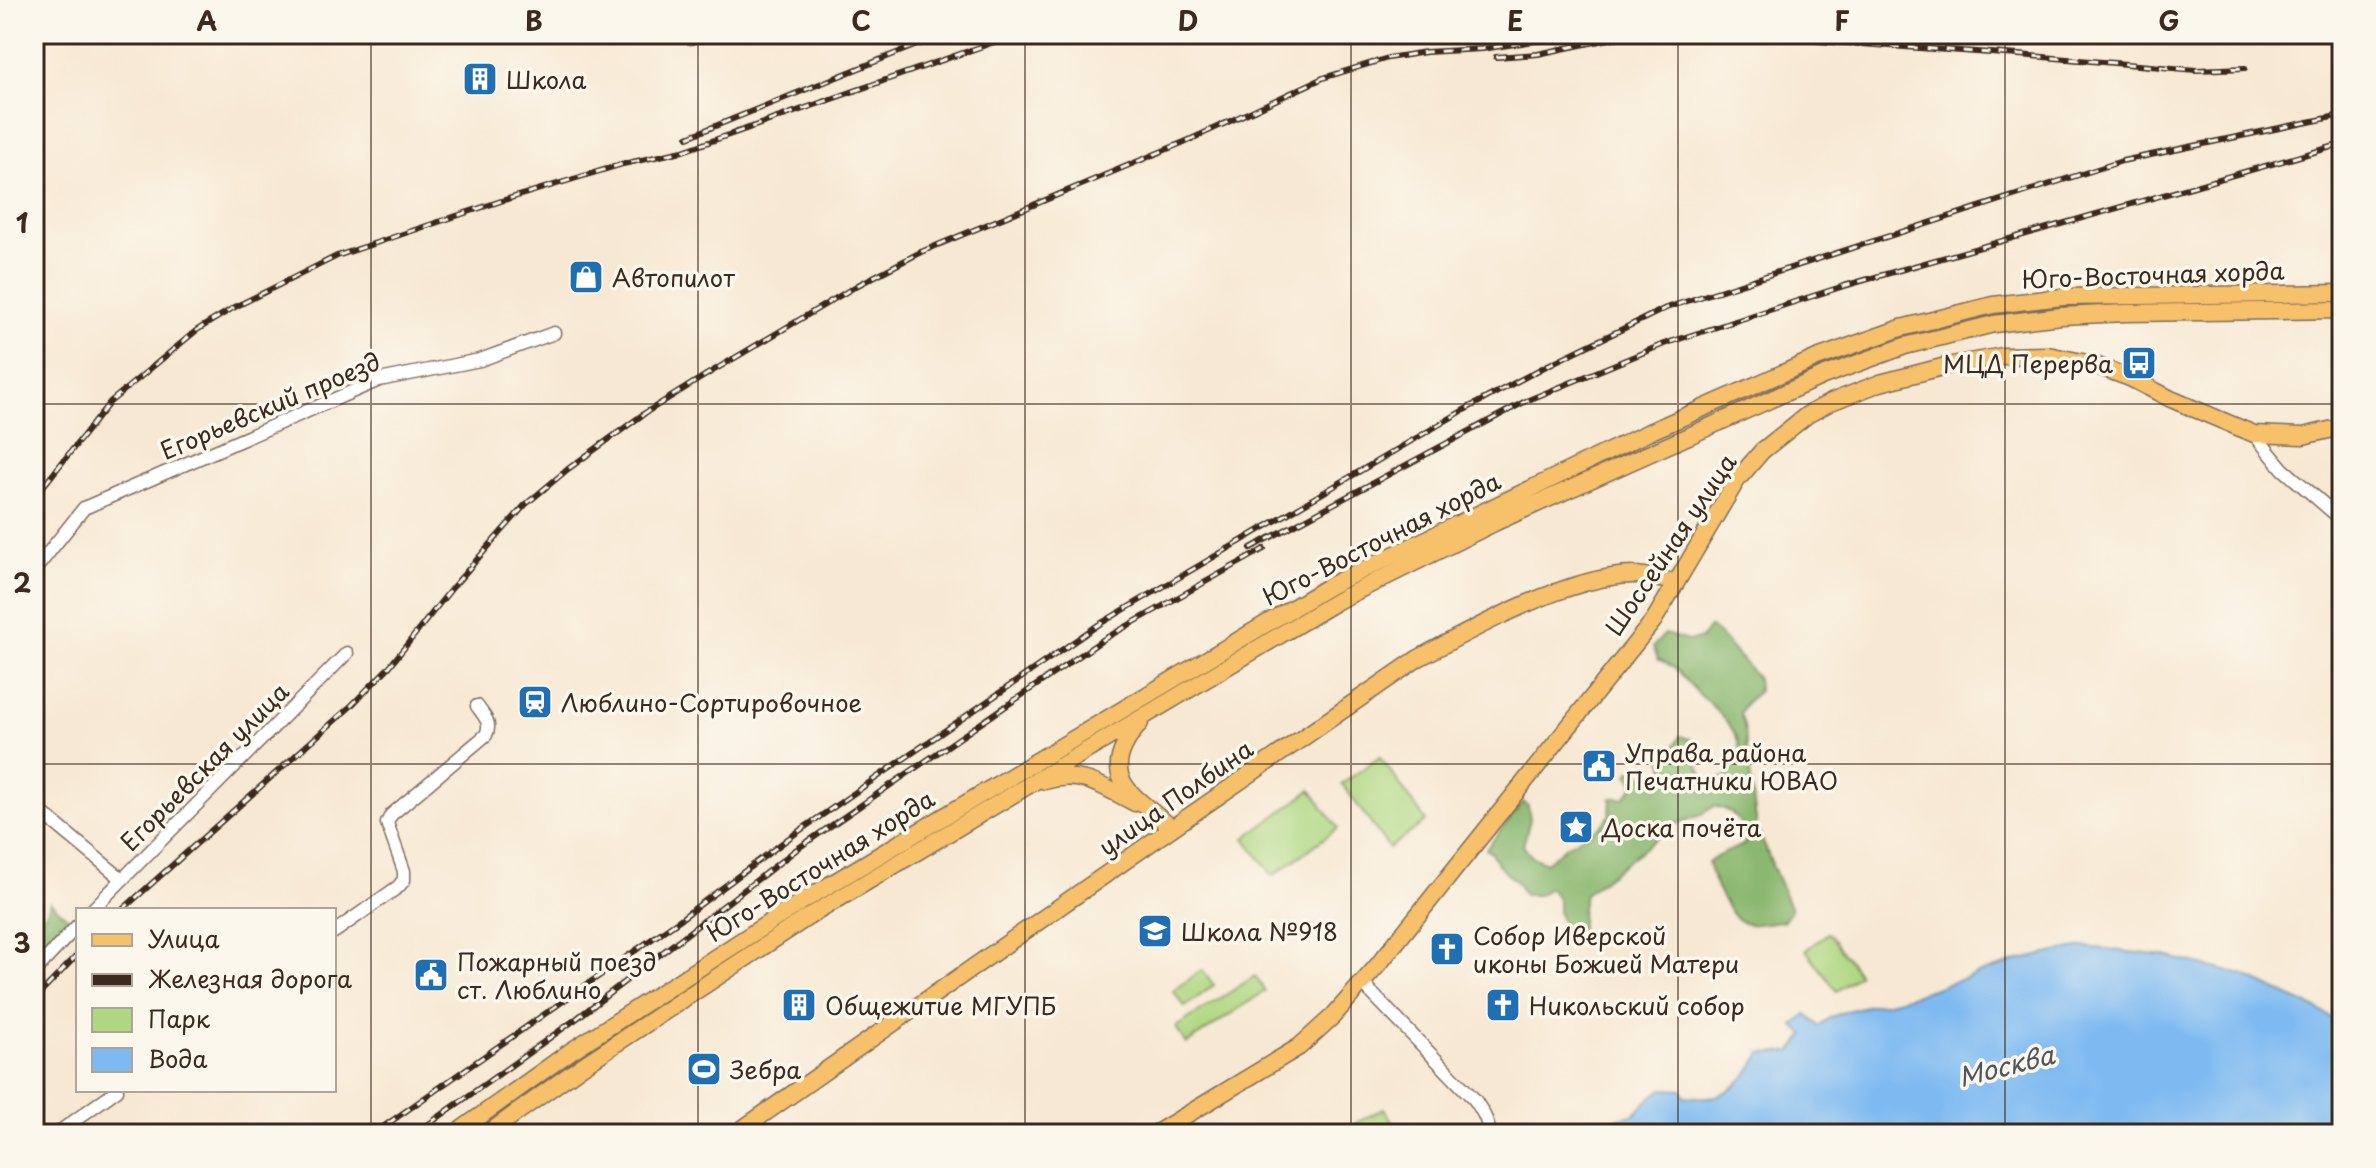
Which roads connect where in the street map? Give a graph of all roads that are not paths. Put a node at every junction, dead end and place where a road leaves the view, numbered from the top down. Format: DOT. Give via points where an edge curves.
graph roads {
  1 [pos="2342,293"];
  2 [pos="2342,310"];
  3 [pos="554,333"];
  4 [pos="2342,427"];
  5 [pos="2254,434"];
  6 [pos="2303,436"];
  7 [pos="2279,464"];
  8 [pos="2342,520"];
  9 [pos="34,571"];
  10 [pos="1675,582"];
  11 [pos="347,653"];
  12 [pos="477,706"];
  13 [pos="1147,716"];
  14 [pos="1030,785"];
  15 [pos="34,806"];
  16 [pos="1155,813"];
  17 [pos="1172,828"];
  18 [pos="122,879"];
  19 [pos="94,908"];
  20 [pos="76,927"];
  21 [pos="336,931"];
  22 [pos="34,972"];
  23 [pos="1362,983"];
  24 [pos="114,1092"];
  25 [pos="56,1134"];
  26 [pos="455,1134"];
  27 [pos="487,1134"];
  28 [pos="735,1134"];
  29 [pos="1155,1134"];
  30 [pos="1489,1134"];
  1 -- 26 [label="main road, Юго-Восточная хорда" via="2063,297 1993,305 1901,328 1817,358 1649,432 1331,585 801,902 571,1051"];
  2 -- 13 [label="main road, Юго-Восточная хорда" via="2061,316 1994,324 1905,346 1823,376 1496,522 1337,601"];
  3 -- 9 [label="street, Егорьевский проезд" via="480,360 379,380 84,508"];
  4 -- 6 [label="main road, Шоссейная улица"];
  5 -- 6 [label="main road, Шоссейная улица"];
  5 -- 7 [label="street"];
  5 -- 10 [label="main road, Шоссейная улица" via="2130,378 2048,355 2003,356 1893,379 1807,415 1762,451 1737,480"];
  6 -- 7 [label="street" via="2283,446"];
  7 -- 8 [label="street"];
  10 -- 17 [label="main road, улица Полбина" via="1635,575 1599,579 1457,637"];
  10 -- 23 [label="main road, Шоссейная улица" via="1654,620"];
  11 -- 18 [label="street, Егорьевская улица"];
  12 -- 21 [label="street" via="488,722 486,735 387,823 404,880"];
  13 -- 14 [label="main road, Юго-Восточная хорда"];
  13 -- 16 [label="main road" via="1122,749 1118,771 1127,789"];
  14 -- 16 [label="main road" via="1059,777 1084,778"];
  14 -- 27 [label="main road, Юго-Восточная хорда" via="808,917"];
  15 -- 18 [label="street"];
  16 -- 17 [label="main road"];
  17 -- 28 [label="main road, улица Полбина"];
  18 -- 19 [label="street, Егорьевская улица"];
  20 -- 22 [label="street"];
  23 -- 29 [label="main road, Шоссейная улица" via="1299,1047"];
  23 -- 30 [label="street" via="1475,1100"];
  24 -- 25 [label="street"];
}
